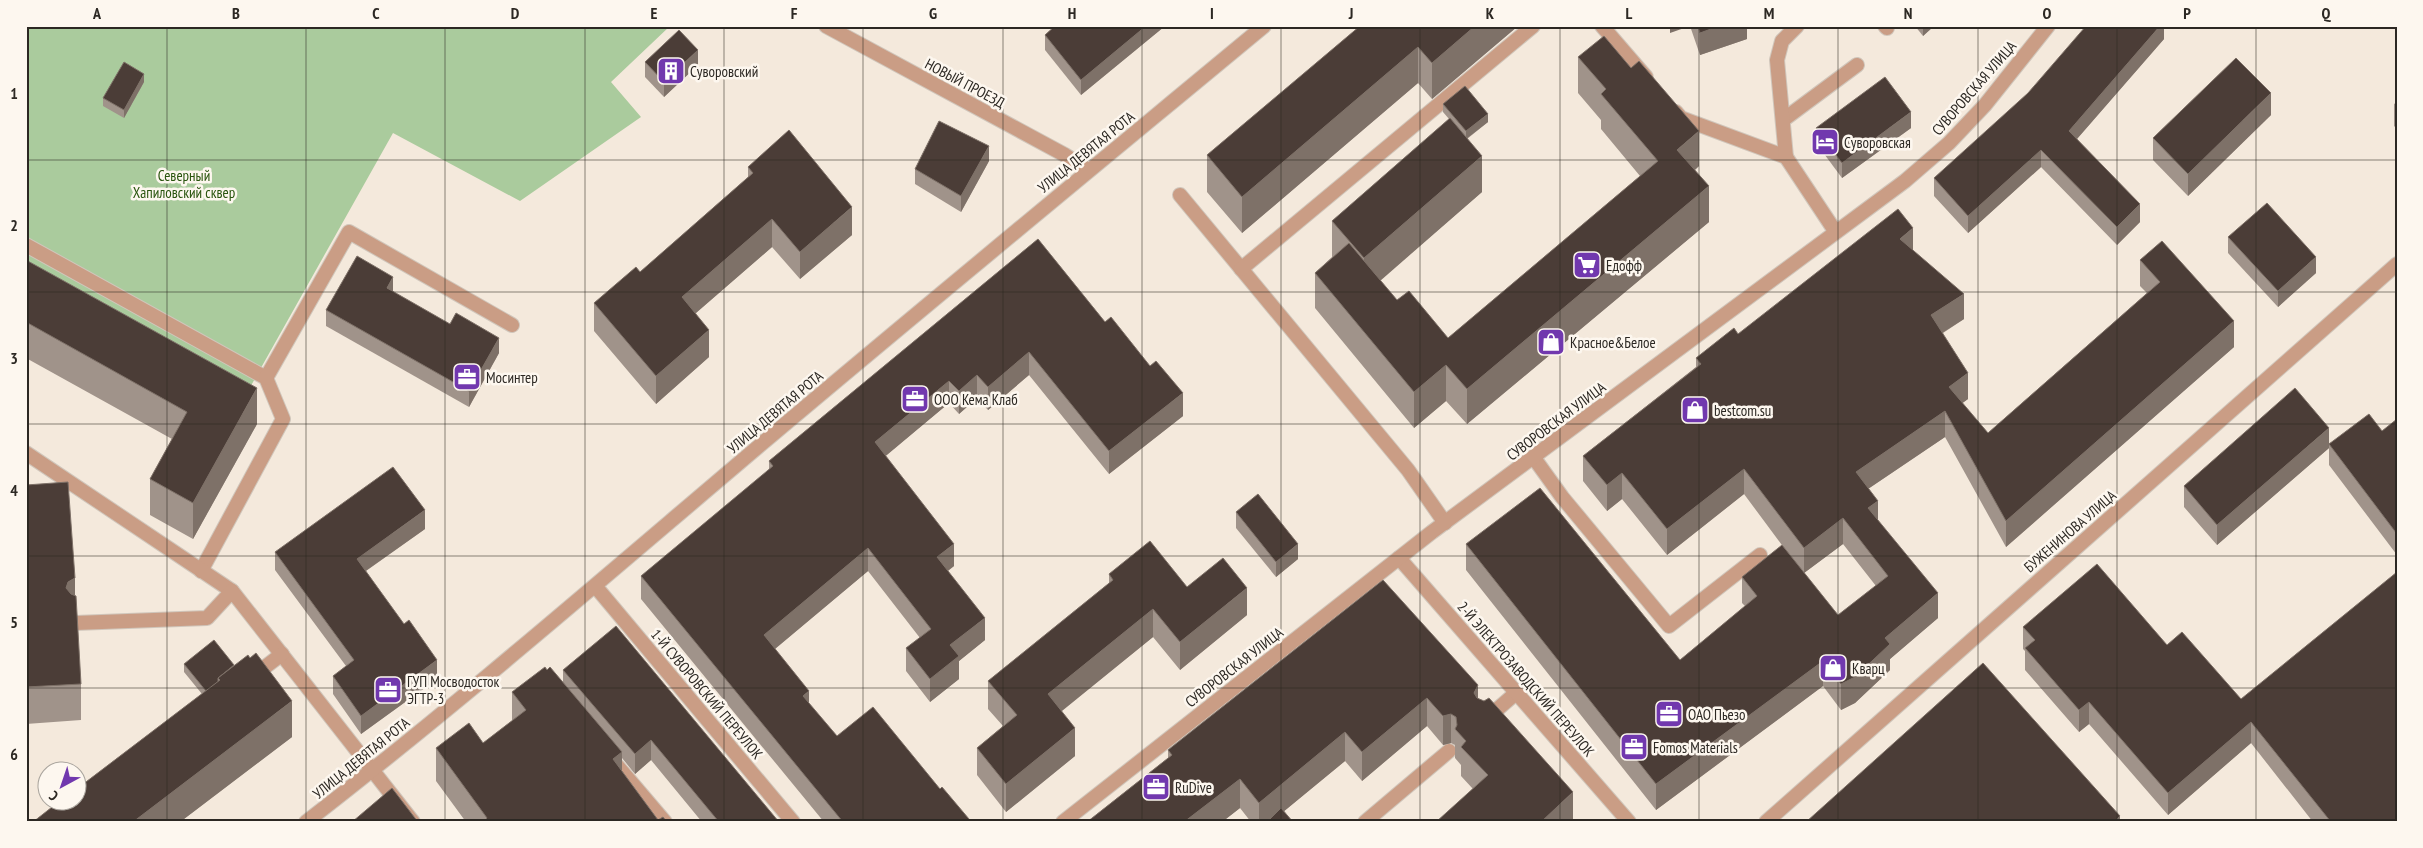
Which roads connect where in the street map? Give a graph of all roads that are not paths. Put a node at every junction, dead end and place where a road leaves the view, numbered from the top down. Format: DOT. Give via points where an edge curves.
graph roads {
  1 [pos="826,26"];
  2 [pos="1264,26"];
  3 [pos="1533,26"];
  4 [pos="1602,26"];
  5 [pos="1797,26"];
  6 [pos="2048,26"];
  7 [pos="1857,65"];
  8 [pos="1657,90"];
  9 [pos="1669,104"];
  10 [pos="1783,120"];
  11 [pos="1786,157"];
  12 [pos="1088,170"];
  13 [pos="1180,195"];
  14 [pos="1835,231"];
  15 [pos="26,244"];
  16 [pos="2396,267"];
  17 [pos="1241,269"];
  18 [pos="512,325"];
  19 [pos="266,378"];
  20 [pos="26,453"];
  21 [pos="1534,458"];
  22 [pos="1445,523"];
  23 [pos="1760,555"];
  24 [pos="1398,558"];
  25 [pos="201,572"];
  26 [pos="596,586"];
  27 [pos="232,591"];
  28 [pos="75,623"];
  29 [pos="282,654"];
  30 [pos="242,684"];
  31 [pos="1516,693"];
  32 [pos="1484,721"];
  33 [pos="602,748"];
  34 [pos="1449,751"];
  35 [pos="372,771"];
  36 [pos="306,822"];
  37 [pos="413,822"];
  38 [pos="665,822"];
  39 [pos="793,822"];
  40 [pos="1063,822"];
  41 [pos="1366,822"];
  42 [pos="1629,822"];
  43 [pos="1766,822"];
  1 -- 12 [label="street, НОВЫЙ ПРОЕЗД"];
  2 -- 12 [label="street, УЛИЦА ДЕВЯТАЯ РОТА"];
  3 -- 17 [label="street"];
  4 -- 8 [label="street"];
  5 -- 10 [label="street" via="1782,41 1777,60"];
  6 -- 14 [label="street, СУВОРОВСКАЯ УЛИЦА" via="1985,105 1949,143"];
  7 -- 10 [label="street"];
  9 -- 11 [label="street" via="1681,118"];
  10 -- 11 [label="street"];
  11 -- 14 [label="street"];
  12 -- 26 [label="street, УЛИЦА ДЕВЯТАЯ РОТА"];
  13 -- 17 [label="street"];
  14 -- 21 [label="street, СУВОРОВСКАЯ УЛИЦА"];
  15 -- 19 [label="street"];
  16 -- 43 [label="street, БУЖЕНИНОВА УЛИЦА"];
  17 -- 22 [label="street" via="1408,470"];
  18 -- 19 [label="street" via="349,232"];
  19 -- 25 [label="street" via="284,419"];
  20 -- 25 [label="street"];
  21 -- 22 [label="street, СУВОРОВСКАЯ УЛИЦА"];
  21 -- 23 [label="street" via="1562,497 1669,626"];
  22 -- 24 [label="street, СУВОРОВСКАЯ УЛИЦА"];
  24 -- 31 [label="street, 2-Й ЭЛЕКТРОЗАВОДСКИЙ ПЕРЕУЛОК"];
  24 -- 40 [label="street, СУВОРОВСКАЯ УЛИЦА"];
  25 -- 27 [label="street"];
  26 -- 35 [label="street, УЛИЦА ДЕВЯТАЯ РОТА"];
  26 -- 39 [label="street, 1-Й СУВОРОВСКИЙ ПЕРЕУЛОК"];
  27 -- 28 [label="street" via="207,618"];
  27 -- 29 [label="street"];
  29 -- 30 [label="street"];
  29 -- 35 [label="street"];
  31 -- 32 [label="street"];
  31 -- 42 [label="street, 2-Й ЭЛЕКТРОЗАВОДСКИЙ ПЕРЕУЛОК"];
  33 -- 38 [label="street"];
  34 -- 41 [label="street"];
  35 -- 36 [label="street, УЛИЦА ДЕВЯТАЯ РОТА"];
  35 -- 37 [label="street"];
}
